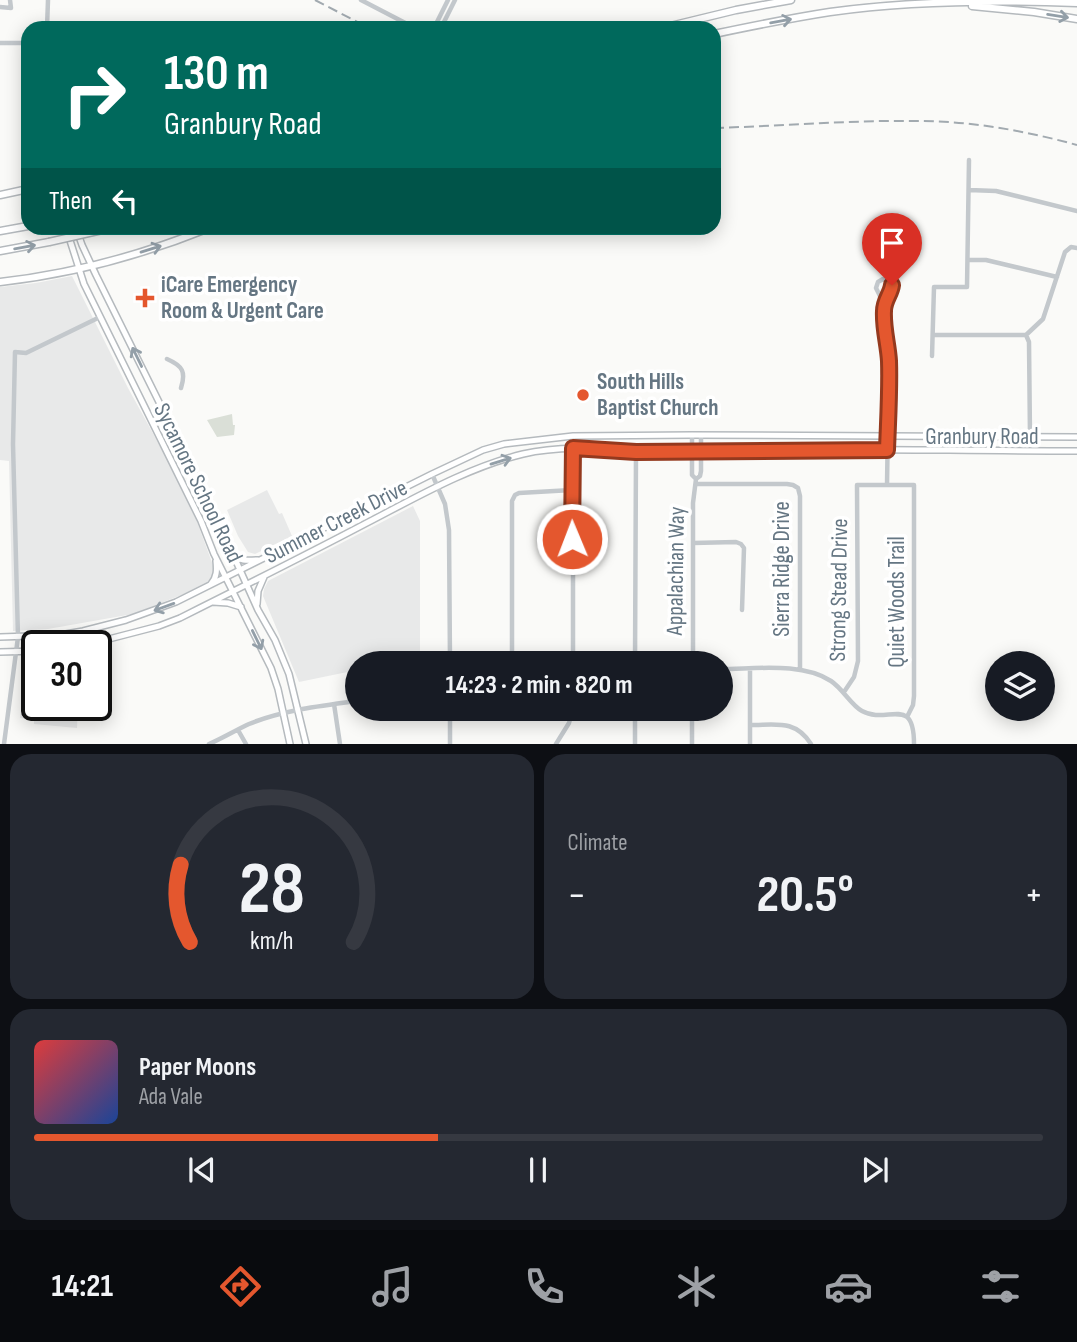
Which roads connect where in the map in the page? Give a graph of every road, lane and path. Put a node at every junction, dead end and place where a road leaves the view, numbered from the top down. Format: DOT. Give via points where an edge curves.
graph roads {
  1 [pos="10,0"];
  2 [pos="48,0"];
  3 [pos="361,0"];
  4 [pos="448,0"];
  5 [pos="456,0"];
  6 [pos="791,0"];
  7 [pos="942,3"];
  8 [pos="1077,3"];
  9 [pos="0,7"];
  10 [pos="1077,19"];
  11 [pos="47,21"];
  12 [pos="402,21"];
  13 [pos="438,21"];
  14 [pos="445,21"];
  15 [pos="691,21"];
  16 [pos="721,33"];
  17 [pos="0,43"];
  18 [pos="21,43"];
  19 [pos="969,160"];
  20 [pos="21,190"];
  21 [pos="969,190"];
  22 [pos="0,195"];
  23 [pos="1077,211"];
  24 [pos="21,227"];
  25 [pos="0,230"];
  26 [pos="68,235"];
  27 [pos="78,235"];
  28 [pos="80,235"];
  29 [pos="189,235"];
  30 [pos="1077,248"];
  31 [pos="0,251"];
  32 [pos="968,260"];
  33 [pos="92,266"];
  34 [pos="79,270"];
  35 [pos="1057,277"];
  36 [pos="0,282"];
  37 [pos="884,309"];
  38 [pos="100,317"];
  39 [pos="933,335"];
  40 [pos="1027,335"];
  41 [pos="932,356"];
  42 [pos="167,359"];
  43 [pos="151,386"];
  44 [pos="181,388"];
  45 [pos="137,393"];
  46 [pos="692,435"];
  47 [pos="701,435"];
  48 [pos="573,436"];
  49 [pos="888,436"];
  50 [pos="1030,437"];
  51 [pos="1077,437"];
  52 [pos="573,448"];
  53 [pos="887,450"];
  54 [pos="700,451"];
  55 [pos="1030,451"];
  56 [pos="636,452"];
  57 [pos="692,452"];
  58 [pos="1077,452"];
  59 [pos="189,462"];
  60 [pos="174,468"];
  61 [pos="432,474"];
  62 [pos="696,482"];
  63 [pos="887,485"];
  64 [pos="438,486"];
  65 [pos="572,490"];
  66 [pos="338,520"];
  67 [pos="345,535"];
  68 [pos="693,543"];
  69 [pos="214,554"];
  70 [pos="232,554"];
  71 [pos="261,560"];
  72 [pos="240,571"];
  73 [pos="267,573"];
  74 [pos="226,578"];
  75 [pos="246,585"];
  76 [pos="209,587"];
  77 [pos="233,592"];
  78 [pos="210,603"];
  79 [pos="241,607"];
  80 [pos="258,610"];
  81 [pos="742,610"];
  82 [pos="126,620"];
  83 [pos="130,635"];
  84 [pos="0,637"];
  85 [pos="18,637"];
  86 [pos="112,639"];
  87 [pos="450,651"];
  88 [pos="512,651"];
  89 [pos="573,651"];
  90 [pos="635,651"];
  91 [pos="693,651"];
  92 [pos="0,652"];
  93 [pos="17,652"];
  94 [pos="21,652"];
  95 [pos="800,668"];
  96 [pos="733,669"];
  97 [pos="750,669"];
  98 [pos="844,692"];
  99 [pos="345,703"];
  100 [pos="334,704"];
  101 [pos="299,710"];
  102 [pos="284,714"];
  103 [pos="907,717"];
  104 [pos="450,721"];
  105 [pos="569,721"];
  106 [pos="635,721"];
  107 [pos="692,721"];
  108 [pos="750,725"];
  109 [pos="238,730"];
  110 [pos="4,744"];
  111 [pos="209,744"];
  112 [pos="246,744"];
  113 [pos="290,744"];
  114 [pos="306,744"];
  115 [pos="341,744"];
  116 [pos="450,744"];
  117 [pos="556,744"];
  118 [pos="635,744"];
  119 [pos="692,744"];
  120 [pos="750,744"];
  121 [pos="811,744"];
  122 [pos="914,744"];
  1 -- 9 [label="street" via="10,8"];
  2 -- 11 [label="street"];
  3 -- 12 [label="street"];
  4 -- 13 [label="street"];
  5 -- 14 [label="street"];
  6 -- 15 [label="highway"];
  7 -- 8 [label="highway"];
  7 -- 10 [label="highway, one-way"];
  16 -- 7 [label="highway, one-way" via="831,12"];
  17 -- 18 [label="street"];
  19 -- 21 [label="street"];
  20 -- 22 [label="highway"];
  21 -- 23 [label="street" via="996,191"];
  21 -- 32 [label="street"];
  24 -- 25 [label="highway"];
  26 -- 34 [label="main road, Sycamore School Road"];
  27 -- 33 [label="main road, Sycamore School Road"];
  31 -- 28 [label="highway, one-way, bridge"];
  33 -- 29 [label="highway, one-way"];
  30 -- 35 [label="street" via="1065,252"];
  32 -- 35 [label="street"];
  32 -- 39 [label="street" via="967,286 934,287"];
  33 -- 34 [label="highway"];
  43 -- 33 [label="main road, Sycamore School Road, one-way"];
  34 -- 36 [label="highway"];
  34 -- 38 [label="main road, Sycamore School Road"];
  35 -- 40 [label="street" via="1043,319"];
  37 -- 37 [label="street" via="893,288 892,282 883,279 876,288"];
  37 -- 49 [label="street"];
  38 -- 45 [label="main road, Sycamore School Road"];
  38 -- 85 [label="street" via="26,353 15,352"];
  39 -- 40 [label="street"];
  39 -- 41 [label="street"];
  40 -- 50 [label="street"];
  42 -- 44 [label="street" via="182,369"];
  43 -- 45 [label="main road"];
  43 -- 59 [label="main road, Sycamore School Road"];
  45 -- 60 [label="main road, Sycamore School Road"];
  46 -- 47 [label="main road, Granbury Road"];
  46 -- 48 [label="main road, Granbury Road"];
  46 -- 57 [label="street, Appalachian Way"];
  47 -- 49 [label="main road, Granbury Road"];
  47 -- 54 [label="street, Appalachian Way"];
  48 -- 52 [label="street"];
  48 -- 61 [label="main road, Granbury Road" via="504,444"];
  49 -- 50 [label="main road, Granbury Road"];
  49 -- 53 [label="street"];
  50 -- 51 [label="main road, Granbury Road"];
  50 -- 55 [label="main road"];
  52 -- 56 [label="main road, Granbury Road"];
  64 -- 52 [label="main road, Granbury Road, one-way" via="522,454"];
  52 -- 65 [label="street"];
  53 -- 54 [label="main road, Granbury Road"];
  53 -- 55 [label="main road, Granbury Road"];
  53 -- 63 [label="street"];
  54 -- 57 [label="main road, Granbury Road"];
  54 -- 62 [label="street, Appalachian Way" via="701,471"];
  55 -- 58 [label="main road, Granbury Road"];
  56 -- 57 [label="main road, Granbury Road"];
  56 -- 90 [label="street"];
  57 -- 62 [label="street, Appalachian Way"];
  59 -- 60 [label="main road"];
  59 -- 70 [label="main road, Sycamore School Road"];
  60 -- 69 [label="main road, Sycamore School Road"];
  61 -- 64 [label="street"];
  61 -- 66 [label="main road, Summer Creek Drive"];
  62 -- 68 [label="street, Appalachian Way"];
  62 -- 95 [label="street, Sierra Ridge Drive" via="798,488"];
  63 -- 98 [label="street, Strong Stead Drive" via="857,485 858,661"];
  63 -- 103 [label="street, Quiet Woods Trail" via="914,485 915,696"];
  64 -- 67 [label="main road, Summer Creek Drive"];
  64 -- 87 [label="street" via="449,530"];
  65 -- 88 [label="street" via="519,493 512,501"];
  65 -- 89 [label="street"];
  66 -- 67 [label="main road"];
  66 -- 71 [label="main road, Summer Creek Drive"];
  67 -- 73 [label="main road, Summer Creek Drive"];
  68 -- 81 [label="street" via="736,542 744,548"];
  68 -- 91 [label="street, Appalachian Way"];
  69 -- 74 [label="main road, Sycamore School Road"];
  69 -- 76 [label="main road" via="217,570"];
  70 -- 71 [label="main road" via="240,560"];
  70 -- 72 [label="main road, Sycamore School Road"];
  71 -- 72 [label="main road, Summer Creek Drive"];
  72 -- 74 [label="main road, Summer Creek Drive"];
  72 -- 75 [label="main road, Sycamore School Road"];
  73 -- 75 [label="main road, Summer Creek Drive"];
  73 -- 80 [label="main road" via="259,585"];
  74 -- 76 [label="main road, Summer Creek Drive"];
  74 -- 77 [label="main road, Sycamore School Road"];
  75 -- 77 [label="main road, Summer Creek Drive"];
  75 -- 80 [label="main road, Sycamore School Road"];
  76 -- 82 [label="main road, Summer Creek Drive, one-way"];
  77 -- 78 [label="main road, Summer Creek Drive"];
  77 -- 79 [label="main road, Sycamore School Road"];
  78 -- 79 [label="main road"];
  78 -- 83 [label="main road, Summer Creek Drive"];
  79 -- 102 [label="main road, Sycamore School Road, one-way" via="271,668"];
  80 -- 101 [label="main road, Sycamore School Road" via="289,674"];
  82 -- 83 [label="main road"];
  82 -- 85 [label="main road, Summer Creek Drive" via="60,635"];
  83 -- 86 [label="main road, Summer Creek Drive"];
  84 -- 85 [label="main road, Summer Creek Drive"];
  85 -- 93 [label="street"];
  92 -- 93 [label="main road"];
  93 -- 94 [label="main road"];
  93 -- 110 [label="street"];
  95 -- 97 [label="street"];
  95 -- 98 [label="street" via="823,676"];
  96 -- 97 [label="street"];
  97 -- 108 [label="street"];
  98 -- 103 [label="street" via="865,713"];
  99 -- 100 [label="street"];
  100 -- 101 [label="street"];
  100 -- 115 [label="street"];
  101 -- 102 [label="street"];
  101 -- 114 [label="main road, Sycamore School Road"];
  102 -- 109 [label="street"];
  102 -- 113 [label="main road, Sycamore School Road"];
  103 -- 122 [label="street" via="914,727"];
  104 -- 116 [label="street"];
  105 -- 117 [label="street"];
  106 -- 118 [label="street"];
  107 -- 119 [label="street"];
  108 -- 120 [label="street"];
  108 -- 121 [label="street" via="793,727"];
  109 -- 111 [label="street"];
  109 -- 112 [label="street"];
}
